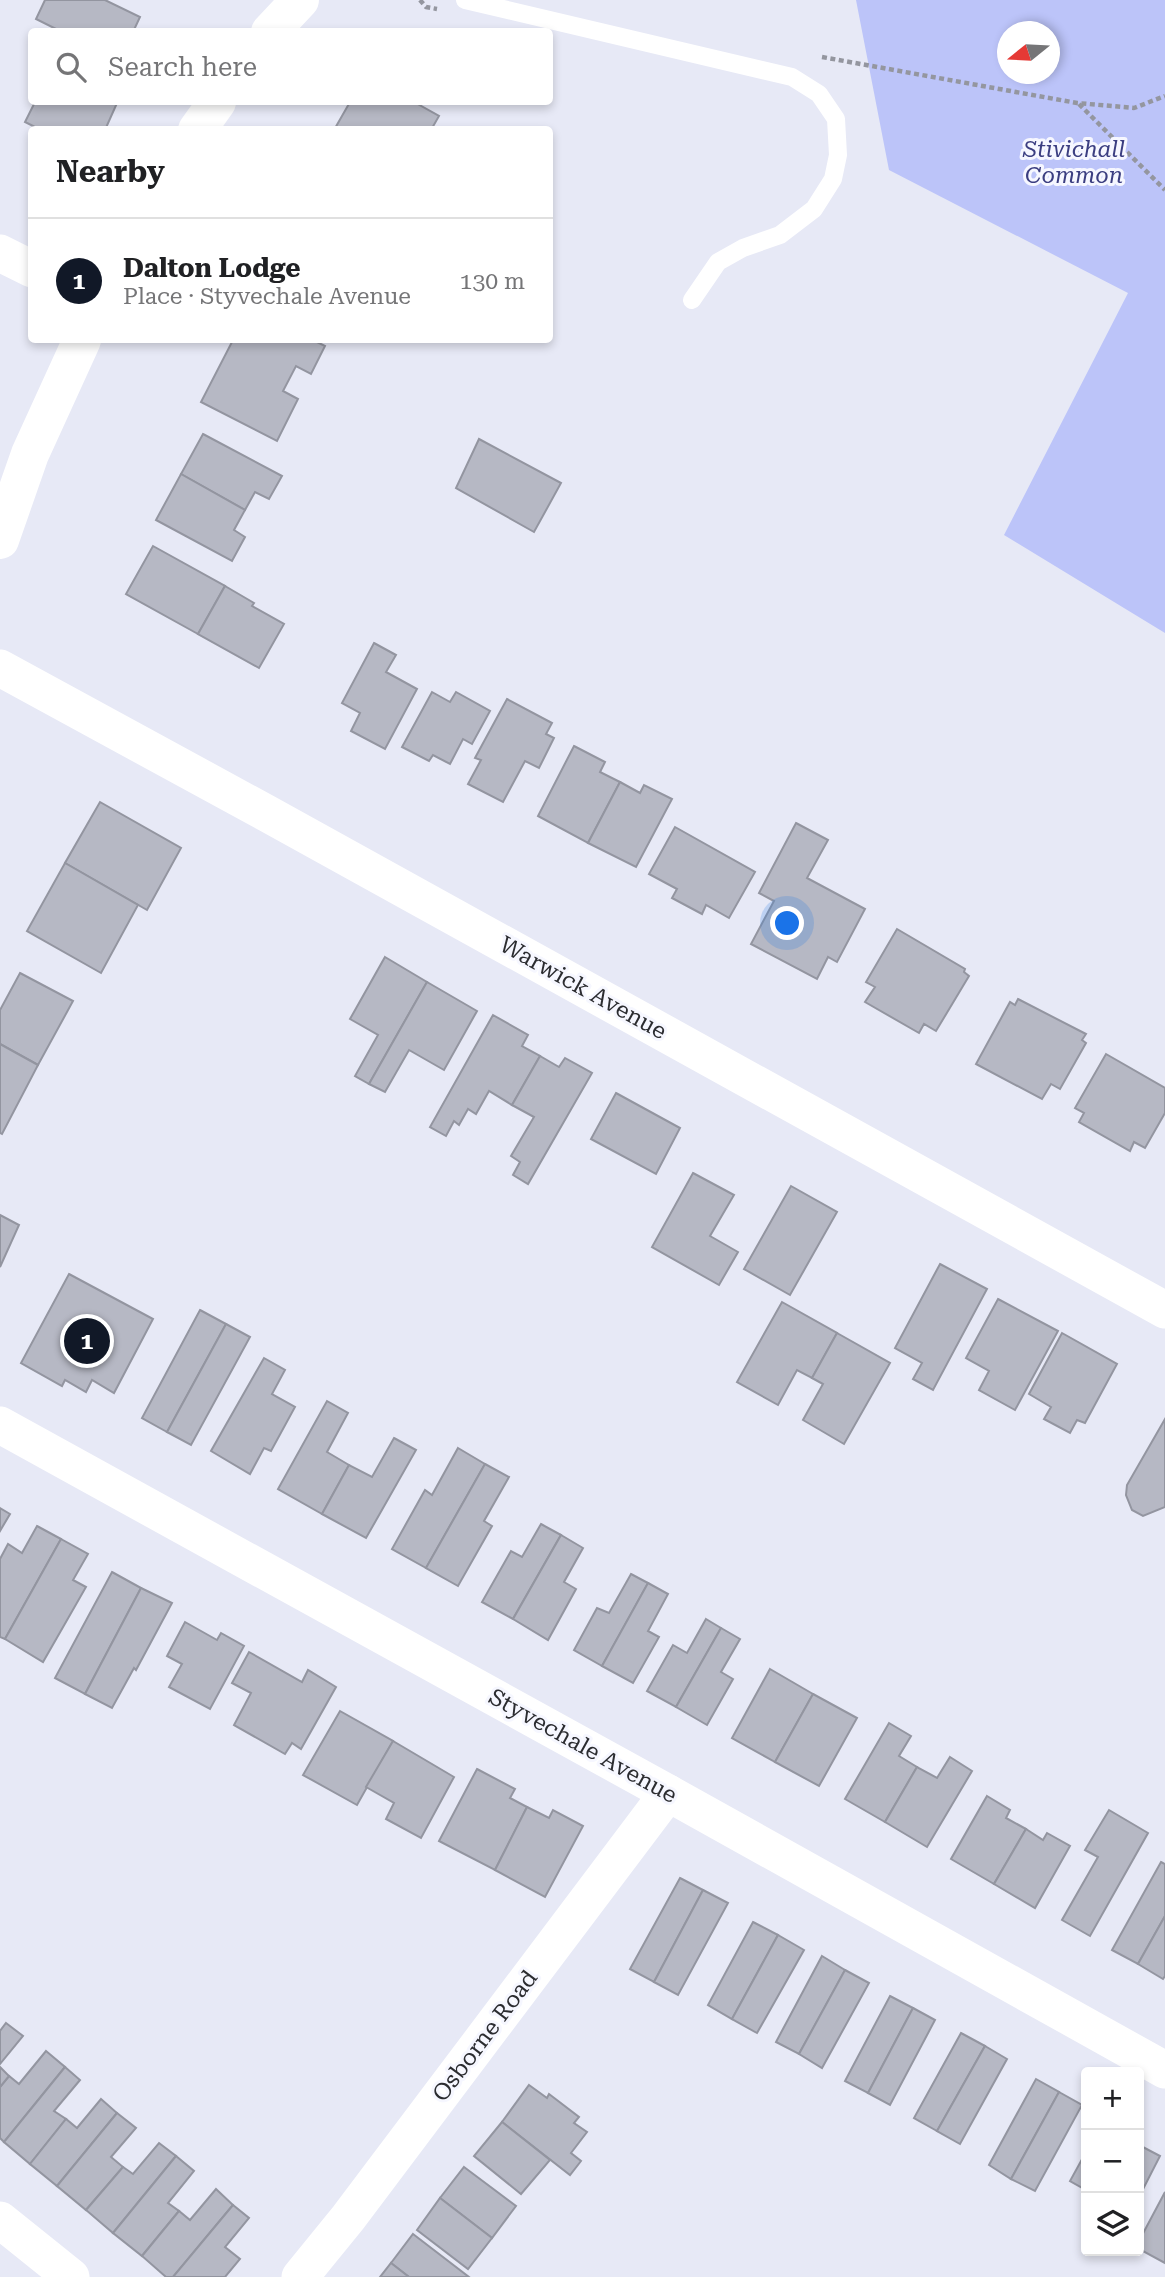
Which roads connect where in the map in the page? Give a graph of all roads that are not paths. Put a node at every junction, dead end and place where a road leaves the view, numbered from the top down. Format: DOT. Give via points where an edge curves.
graph roads {
  1 [pos="300,0"];
  2 [pos="465,0"];
  3 [pos="274,28"];
  4 [pos="215,105"];
  5 [pos="200,126"];
  6 [pos="0,253"];
  7 [pos="28,266"];
  8 [pos="692,300"];
  9 [pos="81,343"];
  10 [pos="0,540"];
  11 [pos="0,668"];
  12 [pos="1165,1310"];
  13 [pos="0,1425"];
  14 [pos="668,1793"];
  15 [pos="1165,2070"];
  16 [pos="0,2220"];
  17 [pos="71,2277"];
  18 [pos="300,2277"];
  1 -- 3 [label="main road"];
  2 -- 8 [label="lane" via="792,77 819,94 835,119 838,155 833,179 814,209 780,235 718,262"];
  4 -- 5 [label="main road"];
  6 -- 7 [label="street"];
  9 -- 10 [label="main road" via="30,454"];
  11 -- 12 [label="street, Warwick Avenue"];
  13 -- 14 [label="street, Styvechale Avenue"];
  14 -- 15 [label="street, Styvechale Avenue"];
  14 -- 18 [label="street, Osborne Road"];
  16 -- 17 [label="street"];
}
